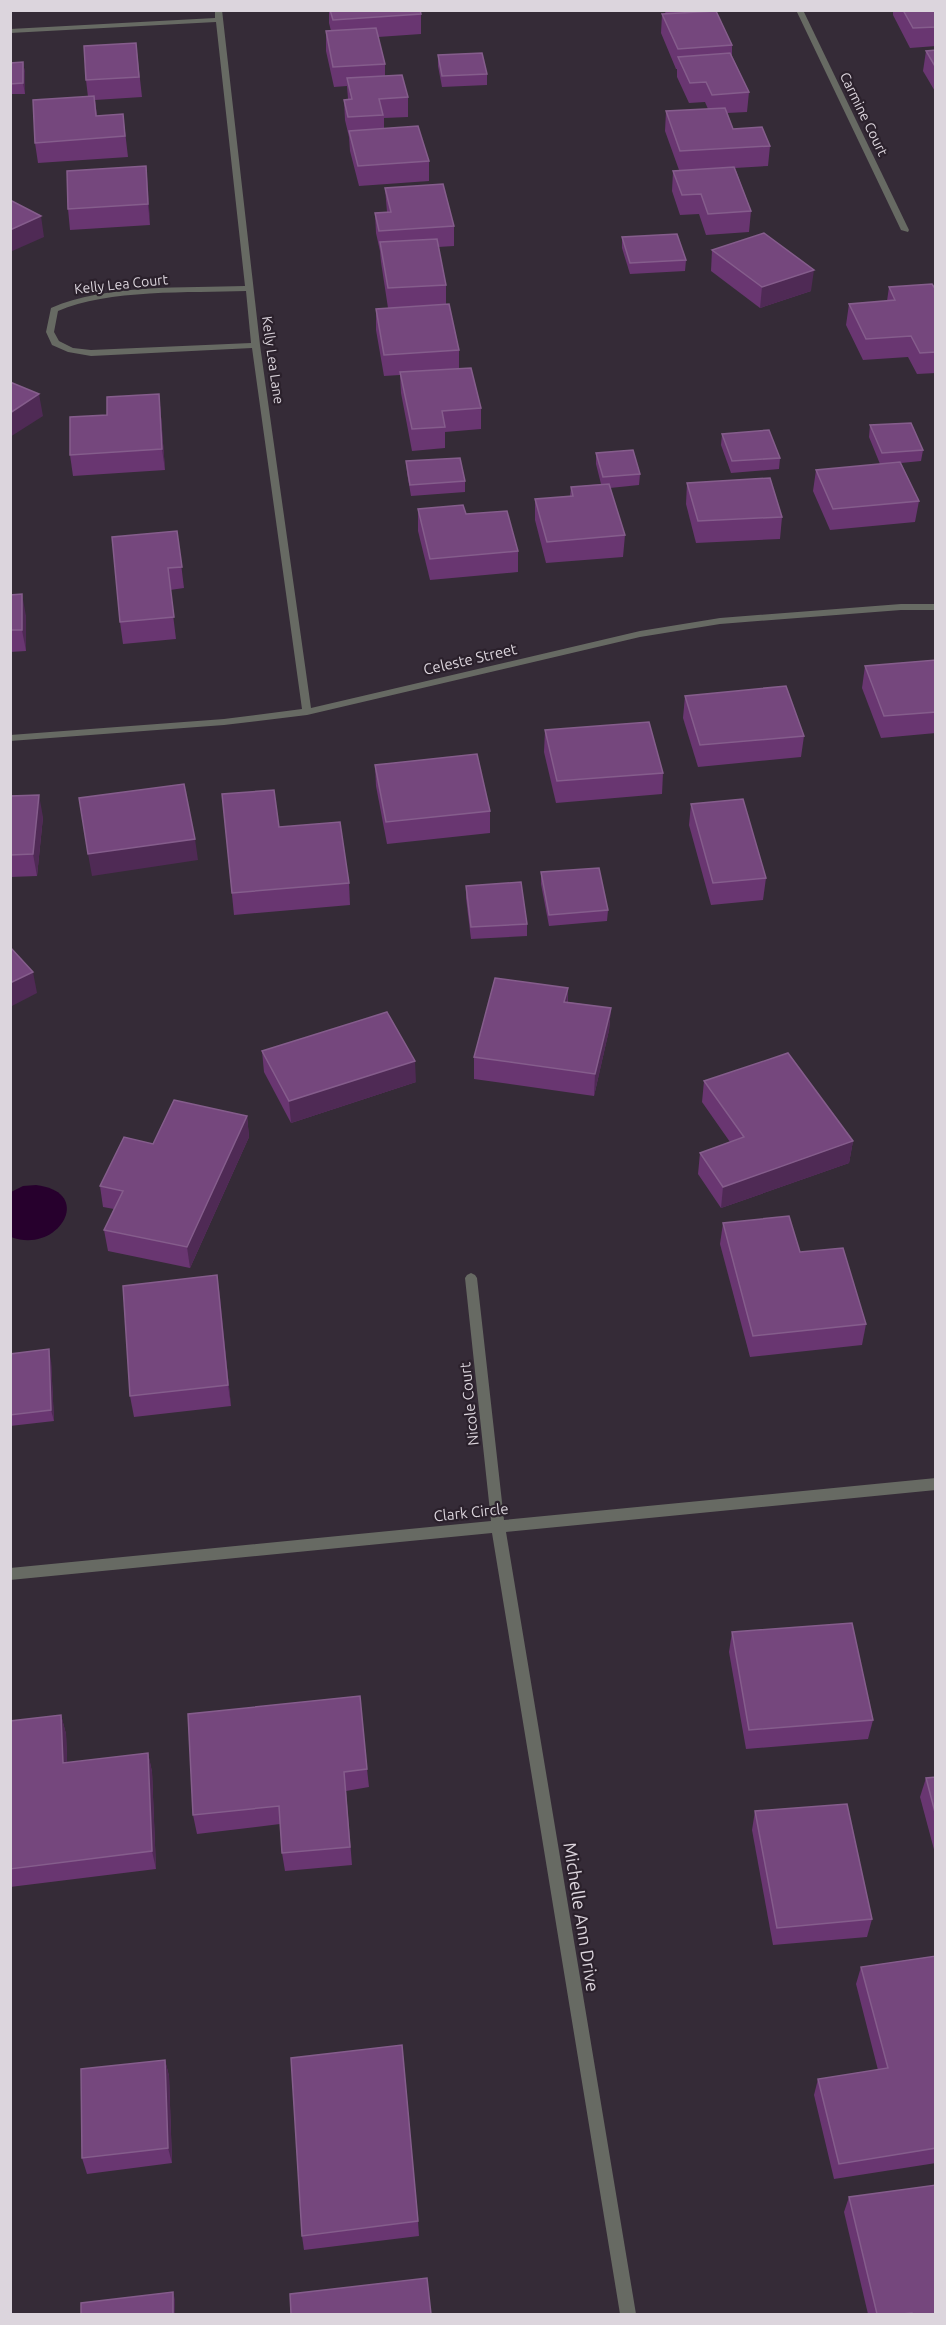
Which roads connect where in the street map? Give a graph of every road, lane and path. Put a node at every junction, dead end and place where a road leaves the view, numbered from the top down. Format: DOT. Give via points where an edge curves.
graph roads {
  1 [pos="218,10"];
  2 [pos="799,10"];
  3 [pos="219,20"];
  4 [pos="10,32"];
  5 [pos="905,230"];
  6 [pos="250,288"];
  7 [pos="256,345"];
  8 [pos="936,606"];
  9 [pos="307,712"];
  10 [pos="10,738"];
  11 [pos="471,1278"];
  12 [pos="936,1485"];
  13 [pos="498,1526"];
  14 [pos="10,1574"];
  15 [pos="628,2314"];
  1 -- 3 [label="street, Kelly Lea Lane"];
  2 -- 5 [label="street, Carmine Court"];
  3 -- 4 [label="street"];
  3 -- 6 [label="street, Kelly Lea Lane"];
  6 -- 7 [label="street, Kelly Lea Lane"];
  6 -- 7 [label="street, Kelly Lea Court" via="78,300 54,310 50,332 55,343 91,353"];
  7 -- 9 [label="street, Kelly Lea Lane"];
  8 -- 9 [label="street, Celeste Street" via="742,619 639,634"];
  9 -- 10 [label="street, Celeste Street"];
  11 -- 13 [label="street, Nicole Court"];
  12 -- 13 [label="street, Clark Circle"];
  13 -- 14 [label="street, Clark Circle"];
  13 -- 15 [label="street, Michelle Ann Drive"];
}
